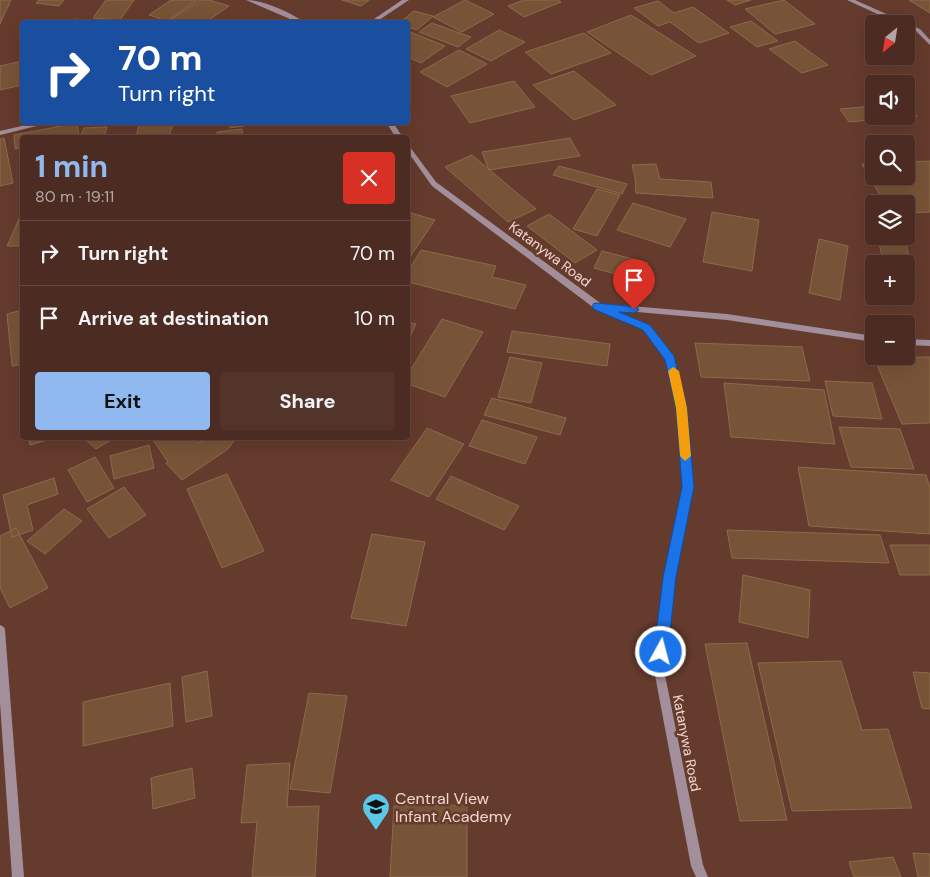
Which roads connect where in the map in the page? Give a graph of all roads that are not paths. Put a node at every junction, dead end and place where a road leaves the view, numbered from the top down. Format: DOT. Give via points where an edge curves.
graph roads {
  1 [pos="249,0"];
  2 [pos="406,0"];
  3 [pos="850,0"];
  4 [pos="884,15"];
  5 [pos="297,20"];
  6 [pos="376,20"];
  7 [pos="915,29"];
  8 [pos="930,43"];
  9 [pos="36,125"];
  10 [pos="0,133"];
  11 [pos="410,151"];
  12 [pos="596,306"];
  13 [pos="865,338"];
  14 [pos="915,342"];
  15 [pos="930,343"];
  16 [pos="0,630"];
  17 [pos="18,877"];
  18 [pos="702,877"];
  1 -- 5 [label="street"];
  2 -- 6 [label="street"];
  3 -- 4 [label="street"];
  7 -- 8 [label="street"];
  9 -- 10 [label="street"];
  11 -- 12 [label="street, Katanywa Road" via="434,184"];
  12 -- 13 [label="street" via="727,317"];
  12 -- 18 [label="street, Katanywa Road" via="646,328 670,359 681,408 688,487 670,577 659,670 697,866"];
  14 -- 15 [label="street"];
  16 -- 17 [label="street"];
}
